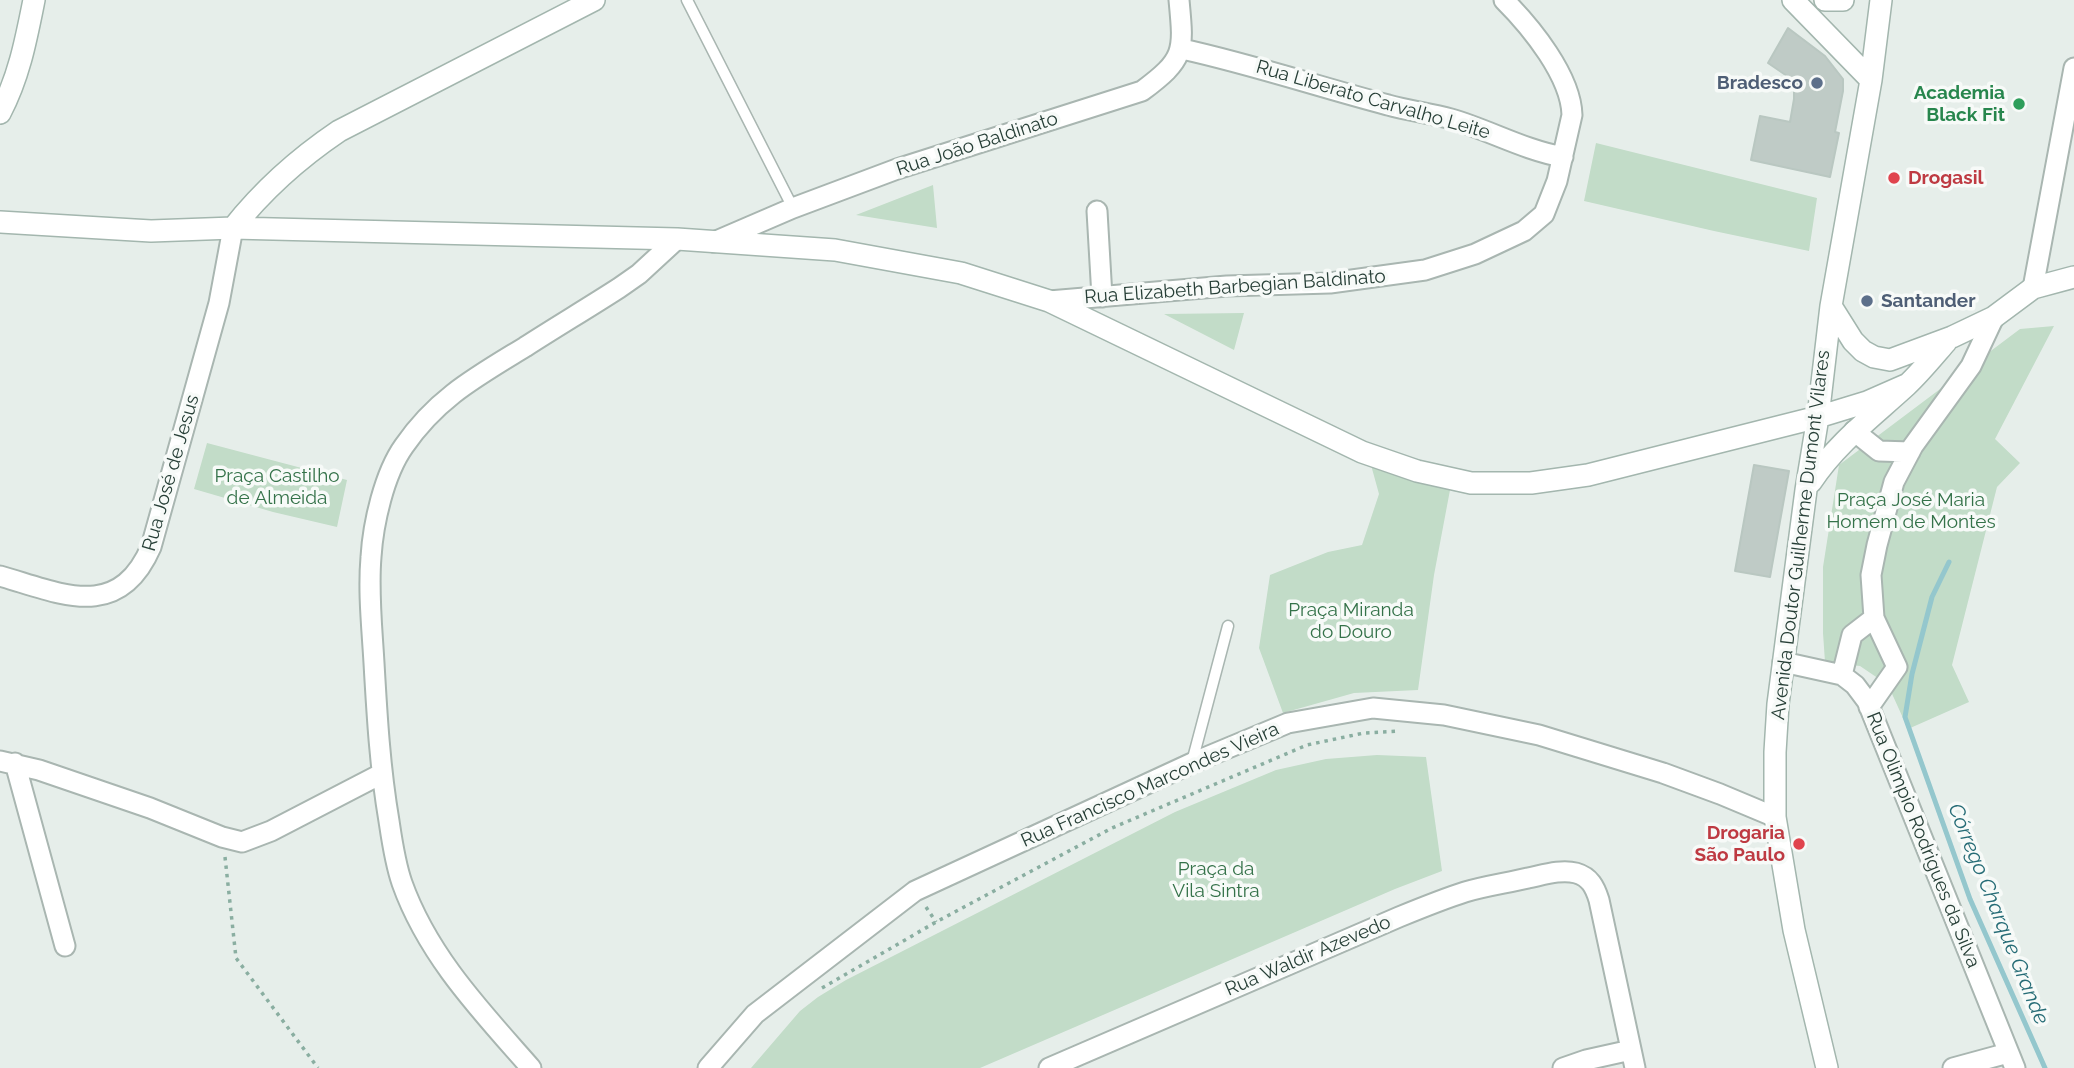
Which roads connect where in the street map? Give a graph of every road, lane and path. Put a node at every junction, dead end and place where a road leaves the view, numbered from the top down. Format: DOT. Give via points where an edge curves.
graph roads {
  1 [pos="34,0"];
  2 [pos="594,0"];
  3 [pos="687,0"];
  4 [pos="1179,0"];
  5 [pos="1504,0"];
  6 [pos="1793,0"];
  7 [pos="1825,0"];
  8 [pos="1843,0"];
  9 [pos="1881,0"];
  10 [pos="1181,49"];
  11 [pos="2074,68"];
  12 [pos="1871,79"];
  13 [pos="0,113"];
  14 [pos="1563,157"];
  15 [pos="793,208"];
  16 [pos="1097,211"];
  17 [pos="1,220"];
  18 [pos="233,228"];
  19 [pos="677,239"];
  20 [pos="714,242"];
  21 [pos="2074,276"];
  22 [pos="2033,288"];
  23 [pos="1102,297"];
  24 [pos="1049,301"];
  25 [pos="1831,306"];
  26 [pos="1994,317"];
  27 [pos="1952,337"];
  28 [pos="1908,384"];
  29 [pos="1818,417"];
  30 [pos="1854,431"];
  31 [pos="1910,452"];
  32 [pos="1806,490"];
  33 [pos="0,576"];
  34 [pos="1874,618"];
  35 [pos="1227,626"];
  36 [pos="1783,663"];
  37 [pos="1842,675"];
  38 [pos="1869,707"];
  39 [pos="1399,731"];
  40 [pos="7,762"];
  41 [pos="1192,763"];
  42 [pos="381,774"];
  43 [pos="1775,817"];
  44 [pos="222,837"];
  45 [pos="65,946"];
  46 [pos="820,989"];
  47 [pos="1633,1059"];
  48 [pos="2012,1061"];
  49 [pos="318,1068"];
  50 [pos="531,1068"];
  51 [pos="708,1068"];
  52 [pos="1049,1068"];
  53 [pos="1563,1068"];
  54 [pos="1827,1068"];
  55 [pos="1953,1068"];
  1 -- 13 [label="street" via="23,57"];
  2 -- 18 [label="street" via="339,131 254,201"];
  3 -- 15 [label="lane"];
  4 -- 10 [label="street"];
  5 -- 14 [label="street, Rua Elizabeth Barbegian Baldinato" via="1567,86 1572,115"];
  6 -- 12 [label="street"];
  7 -- 8 [label="street"];
  9 -- 12 [label="street, Avenida Doutor Guilherme Dumont Vilares"];
  10 -- 14 [label="street, Rua Liberato Carvalho Leite" via="1450,119"];
  10 -- 15 [label="street, Rua João Baldinato" via="1166,74 1142,91 897,169"];
  11 -- 22 [label="street"];
  12 -- 25 [label="street, Avenida Doutor Guilherme Dumont Vilares"];
  14 -- 23 [label="street, Rua Elizabeth Barbegian Baldinato" via="1544,214 1524,231 1425,270 1330,283"];
  15 -- 20 [label="street, Rua João Baldinato"];
  16 -- 23 [label="street"];
  17 -- 18 [label="street" via="151,231"];
  18 -- 19 [label="street"];
  18 -- 33 [label="street, Rua José de Jesus" via="219,303 144,564 117,589 87,597"];
  19 -- 20 [label="street"];
  19 -- 42 [label="street" via="619,288 453,392 402,449 376,518 370,559"];
  20 -- 24 [label="street" via="835,250 961,273"];
  21 -- 22 [label="street"];
  22 -- 26 [label="street"];
  23 -- 24 [label="street, Rua Elizabeth Barbegian Baldinato"];
  24 -- 29 [label="street" via="1362,452 1471,483 1531,483 1588,475"];
  25 -- 27 [label="street" via="1853,341 1874,357 1890,360"];
  25 -- 29 [label="street, Avenida Doutor Guilherme Dumont Vilares"];
  26 -- 27 [label="street"];
  26 -- 31 [label="street" via="1971,366"];
  27 -- 28 [label="street"];
  28 -- 29 [label="street"];
  28 -- 30 [label="street"];
  29 -- 32 [label="street, Avenida Doutor Guilherme Dumont Vilares"];
  30 -- 31 [label="street" via="1879,451"];
  30 -- 32 [label="street" via="1824,461"];
  31 -- 34 [label="street" via="1895,482 1877,545 1871,575"];
  32 -- 36 [label="street, Avenida Doutor Guilherme Dumont Vilares"];
  34 -- 37 [label="street" via="1852,635"];
  34 -- 38 [label="street" via="1898,667"];
  35 -- 41 [label="lane"];
  36 -- 37 [label="street"];
  36 -- 43 [label="street, Avenida Doutor Guilherme Dumont Vilares"];
  37 -- 38 [label="street, Rua Olimpio Rodrigues da Silva"];
  38 -- 48 [label="street, Rua Olimpio Rodrigues da Silva"];
  39 -- 46 [label="path" via="1307,745 1112,828"];
  40 -- 44 [label="street" via="150,808"];
  40 -- 45 [label="street"];
  41 -- 43 [label="street, Rua Francisco Marcondes Vieira" via="1288,723 1373,708 1444,715 1539,736 1662,773"];
  41 -- 51 [label="street, Rua Francisco Marcondes Vieira" via="915,891 755,1014"];
  42 -- 44 [label="street" via="271,831 242,842"];
  42 -- 50 [label="street" via="401,882 423,928 462,989"];
  43 -- 54 [label="street, Avenida Doutor Guilherme Dumont Vilares" via="1794,930"];
  44 -- 49 [label="path" via="236,958"];
  47 -- 52 [label="street, Rua Waldir Azevedo" via="1599,900 1588,878 1576,873 1550,874 1444,900"];
  47 -- 53 [label="street" via="1586,1060"];
  48 -- 55 [label="street"];
}
